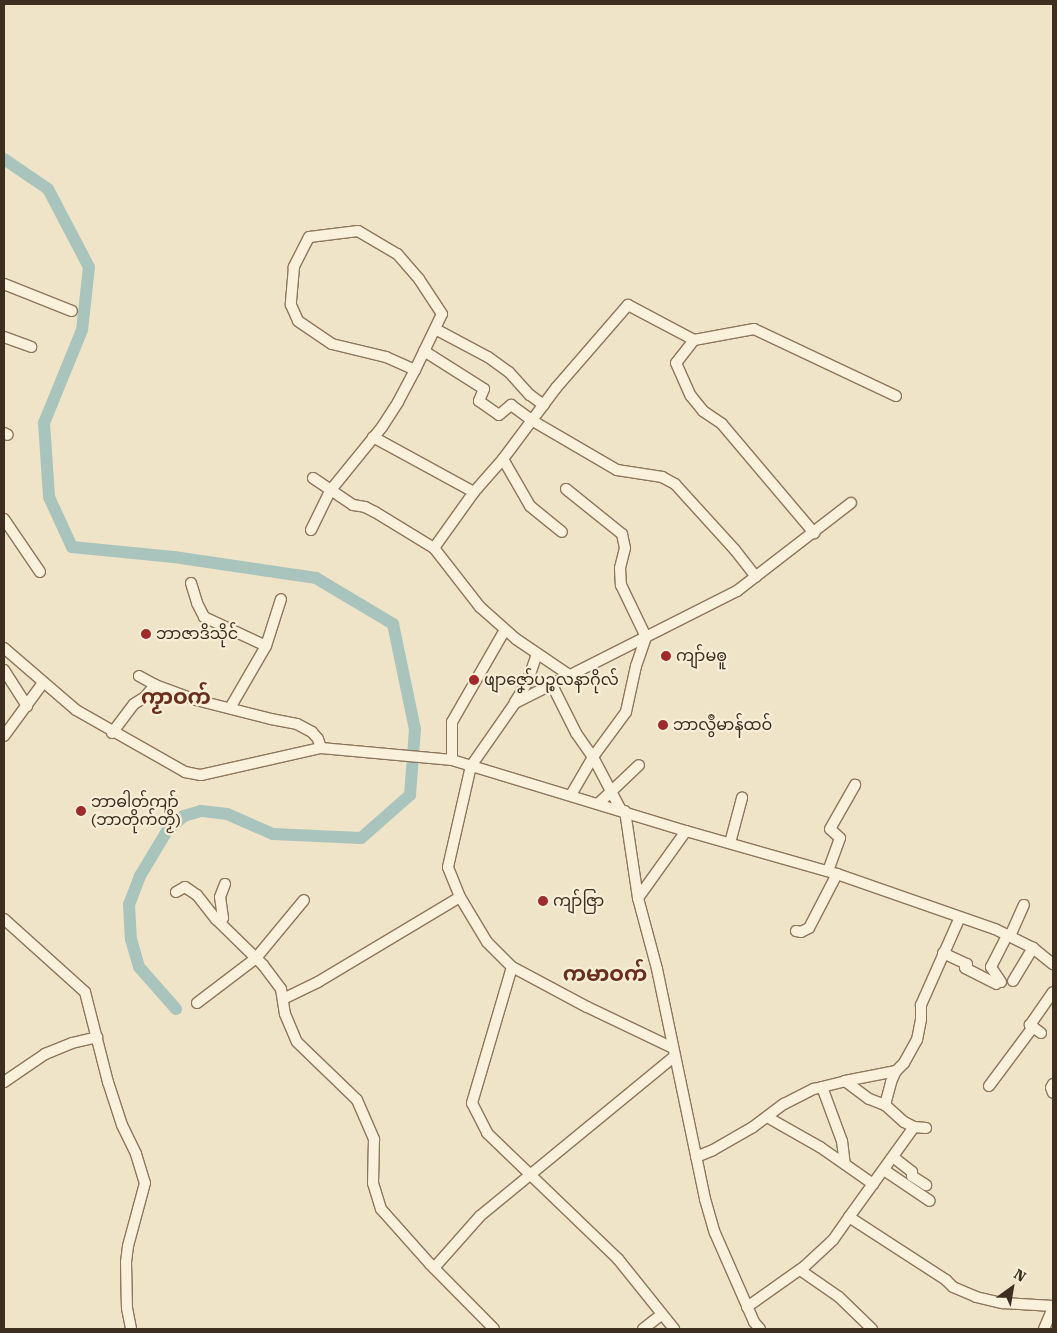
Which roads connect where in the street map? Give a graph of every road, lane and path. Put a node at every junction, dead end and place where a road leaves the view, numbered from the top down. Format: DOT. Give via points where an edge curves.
graph roads {
  1 [pos="4,284"];
  2 [pos="72,311"];
  3 [pos="439,332"];
  4 [pos="4,336"];
  5 [pos="694,340"];
  6 [pos="30,347"];
  7 [pos="424,350"];
  8 [pos="415,370"];
  9 [pos="896,396"];
  10 [pos="544,405"];
  11 [pos="533,421"];
  12 [pos="373,437"];
  13 [pos="503,459"];
  14 [pos="313,478"];
  15 [pos="566,489"];
  16 [pos="330,491"];
  17 [pos="474,492"];
  18 [pos="851,503"];
  19 [pos="4,520"];
  20 [pos="311,530"];
  21 [pos="562,532"];
  22 [pos="814,533"];
  23 [pos="434,548"];
  24 [pos="40,572"];
  25 [pos="756,577"];
  26 [pos="191,583"];
  27 [pos="281,599"];
  28 [pos="505,630"];
  29 [pos="646,636"];
  30 [pos="266,646"];
  31 [pos="4,648"];
  32 [pos="537,654"];
  33 [pos="4,670"];
  34 [pos="569,675"];
  35 [pos="139,676"];
  36 [pos="43,682"];
  37 [pos="155,685"];
  38 [pos="552,685"];
  39 [pos="515,703"];
  40 [pos="27,706"];
  41 [pos="230,708"];
  42 [pos="6,732"];
  43 [pos="112,733"];
  44 [pos="322,748"];
  45 [pos="593,757"];
  46 [pos="452,760"];
  47 [pos="639,765"];
  48 [pos="471,766"];
  49 [pos="855,785"];
  50 [pos="612,791"];
  51 [pos="571,795"];
  52 [pos="742,798"];
  53 [pos="599,803"];
  54 [pos="623,810"];
  55 [pos="686,831"];
  56 [pos="730,843"];
  57 [pos="832,872"];
  58 [pos="225,884"];
  59 [pos="176,892"];
  60 [pos="460,897"];
  61 [pos="638,898"];
  62 [pos="304,900"];
  63 [pos="1024,905"];
  64 [pos="960,917"];
  65 [pos="4,918"];
  66 [pos="220,922"];
  67 [pos="796,931"];
  68 [pos="1008,935"];
  69 [pos="1033,948"];
  70 [pos="943,953"];
  71 [pos="256,958"];
  72 [pos="1052,961"];
  73 [pos="512,967"];
  74 [pos="1013,981"];
  75 [pos="1053,992"];
  76 [pos="283,999"];
  77 [pos="197,1003"];
  78 [pos="97,1037"];
  79 [pos="674,1052"];
  80 [pos="896,1071"];
  81 [pos="845,1081"];
  82 [pos="4,1082"];
  83 [pos="1053,1084"];
  84 [pos="989,1086"];
  85 [pos="822,1087"];
  86 [pos="1053,1093"];
  87 [pos="885,1105"];
  88 [pos="767,1117"];
  89 [pos="914,1127"];
  90 [pos="926,1128"];
  91 [pos="696,1157"];
  92 [pos="893,1157"];
  93 [pos="845,1164"];
  94 [pos="884,1170"];
  95 [pos="531,1174"];
  96 [pos="873,1184"];
  97 [pos="926,1185"];
  98 [pos="930,1202"];
  99 [pos="849,1217"];
  100 [pos="434,1268"];
  101 [pos="800,1270"];
  102 [pos="747,1307"];
  103 [pos="1053,1307"];
  104 [pos="662,1314"];
  105 [pos="130,1329"];
  106 [pos="494,1329"];
  107 [pos="643,1329"];
  108 [pos="674,1329"];
  109 [pos="760,1329"];
  110 [pos="872,1329"];
  111 [pos="1044,1329"];
  1 -- 2 [label="street"];
  3 -- 10 [label="street" via="488,357"];
  4 -- 6 [label="street"];
  5 -- 9 [label="street" via="754,328"];
  5 -- 10 [label="street" via="628,305"];
  5 -- 22 [label="street" via="676,363 691,396 703,411 722,424"];
  7 -- 8 [label="street"];
  7 -- 8 [label="street" via="442,314 397,254 358,231 308,237 294,267 291,305 298,321 332,344 386,358"];
  7 -- 11 [label="street" via="484,389 478,402 499,415 511,404"];
  8 -- 12 [label="street" via="398,402"];
  10 -- 11 [label="street"];
  11 -- 13 [label="street"];
  11 -- 25 [label="street" via="617,470 662,477 674,484"];
  12 -- 16 [label="street"];
  12 -- 17 [label="street"];
  13 -- 17 [label="street"];
  13 -- 21 [label="street" via="530,506"];
  14 -- 16 [label="street"];
  15 -- 29 [label="street" via="622,534 625,548 620,568 621,585"];
  16 -- 20 [label="street"];
  16 -- 23 [label="street" via="353,506 365,507 400,526"];
  17 -- 23 [label="street"];
  18 -- 22 [label="street"];
  19 -- 24 [label="street"];
  22 -- 25 [label="street"];
  23 -- 28 [label="street" via="480,608"];
  25 -- 29 [label="street" via="737,591"];
  26 -- 30 [label="street" via="204,617"];
  27 -- 30 [label="street"];
  28 -- 32 [label="street"];
  28 -- 46 [label="street" via="452,722"];
  29 -- 34 [label="street"];
  29 -- 45 [label="street" via="626,712"];
  30 -- 41 [label="street"];
  31 -- 36 [label="street"];
  32 -- 34 [label="street"];
  32 -- 39 [label="street" via="527,683"];
  33 -- 40 [label="street"];
  34 -- 38 [label="street"];
  35 -- 37 [label="street"];
  36 -- 40 [label="street"];
  36 -- 43 [label="street" via="76,710"];
  37 -- 41 [label="street"];
  37 -- 43 [label="street" via="150,693 134,704"];
  38 -- 39 [label="street"];
  38 -- 45 [label="street" via="576,733"];
  39 -- 48 [label="street"];
  40 -- 42 [label="street"];
  41 -- 44 [label="street" via="297,724 312,732"];
  43 -- 44 [label="street" via="185,772 202,775"];
  44 -- 46 [label="street"];
  45 -- 50 [label="street"];
  45 -- 51 [label="street"];
  46 -- 48 [label="street"];
  47 -- 50 [label="street"];
  48 -- 51 [label="street"];
  48 -- 60 [label="street" via="448,867"];
  49 -- 57 [label="street" via="830,829 840,838"];
  50 -- 53 [label="street"];
  50 -- 54 [label="street"];
  51 -- 53 [label="street"];
  52 -- 56 [label="street"];
  53 -- 54 [label="street"];
  54 -- 55 [label="street"];
  54 -- 61 [label="street"];
  55 -- 56 [label="street"];
  55 -- 61 [label="street"];
  56 -- 57 [label="street"];
  57 -- 64 [label="street"];
  57 -- 67 [label="street" via="809,928"];
  58 -- 66 [label="street" via="220,897 224,918"];
  59 -- 66 [label="street" via="190,888"];
  60 -- 73 [label="street" via="487,942"];
  60 -- 76 [label="street" via="318,982"];
  61 -- 79 [label="street"];
  62 -- 71 [label="street"];
  63 -- 68 [label="street"];
  64 -- 68 [label="street"];
  64 -- 70 [label="street"];
  65 -- 78 [label="street" via="85,992"];
  66 -- 71 [label="street"];
  68 -- 69 [label="street"];
  68 -- 70 [label="street" via="991,967 999,983 965,968 967,964"];
  69 -- 72 [label="street"];
  69 -- 74 [label="street"];
  70 -- 80 [label="street" via="921,1005 917,1040"];
  71 -- 76 [label="street" via="282,989"];
  71 -- 77 [label="street"];
  73 -- 79 [label="street"];
  73 -- 95 [label="street" via="472,1103 487,1133"];
  75 -- 84 [label="street" via="1030,1025 1037,1030"];
  76 -- 100 [label="street" via="285,1014 297,1042 357,1100 374,1139 373,1183 380,1209"];
  78 -- 82 [label="street" via="45,1054"];
  78 -- 105 [label="street" via="122,1125 145,1183 126,1262"];
  79 -- 91 [label="street"];
  79 -- 95 [label="street"];
  80 -- 81 [label="street"];
  80 -- 87 [label="street"];
  81 -- 85 [label="street"];
  81 -- 87 [label="street" via="869,1100"];
  83 -- 86 [label="street"];
  85 -- 88 [label="street" via="784,1104"];
  85 -- 93 [label="street" via="842,1141"];
  87 -- 89 [label="street" via="895,1116"];
  88 -- 91 [label="street"];
  88 -- 93 [label="street"];
  89 -- 90 [label="street"];
  89 -- 92 [label="street"];
  91 -- 102 [label="street" via="715,1233"];
  92 -- 94 [label="street"];
  92 -- 97 [label="street"];
  93 -- 96 [label="street"];
  94 -- 96 [label="street"];
  94 -- 98 [label="street"];
  95 -- 100 [label="street" via="480,1216"];
  95 -- 104 [label="street" via="618,1259"];
  96 -- 99 [label="street"];
  99 -- 101 [label="street" via="833,1240"];
  99 -- 103 [label="street" via="953,1287 1003,1304"];
  100 -- 106 [label="street"];
  101 -- 102 [label="street"];
  101 -- 110 [label="street" via="839,1297"];
  102 -- 109 [label="street"];
  103 -- 111 [label="street"];
  104 -- 107 [label="street"];
  104 -- 108 [label="street"];
}
